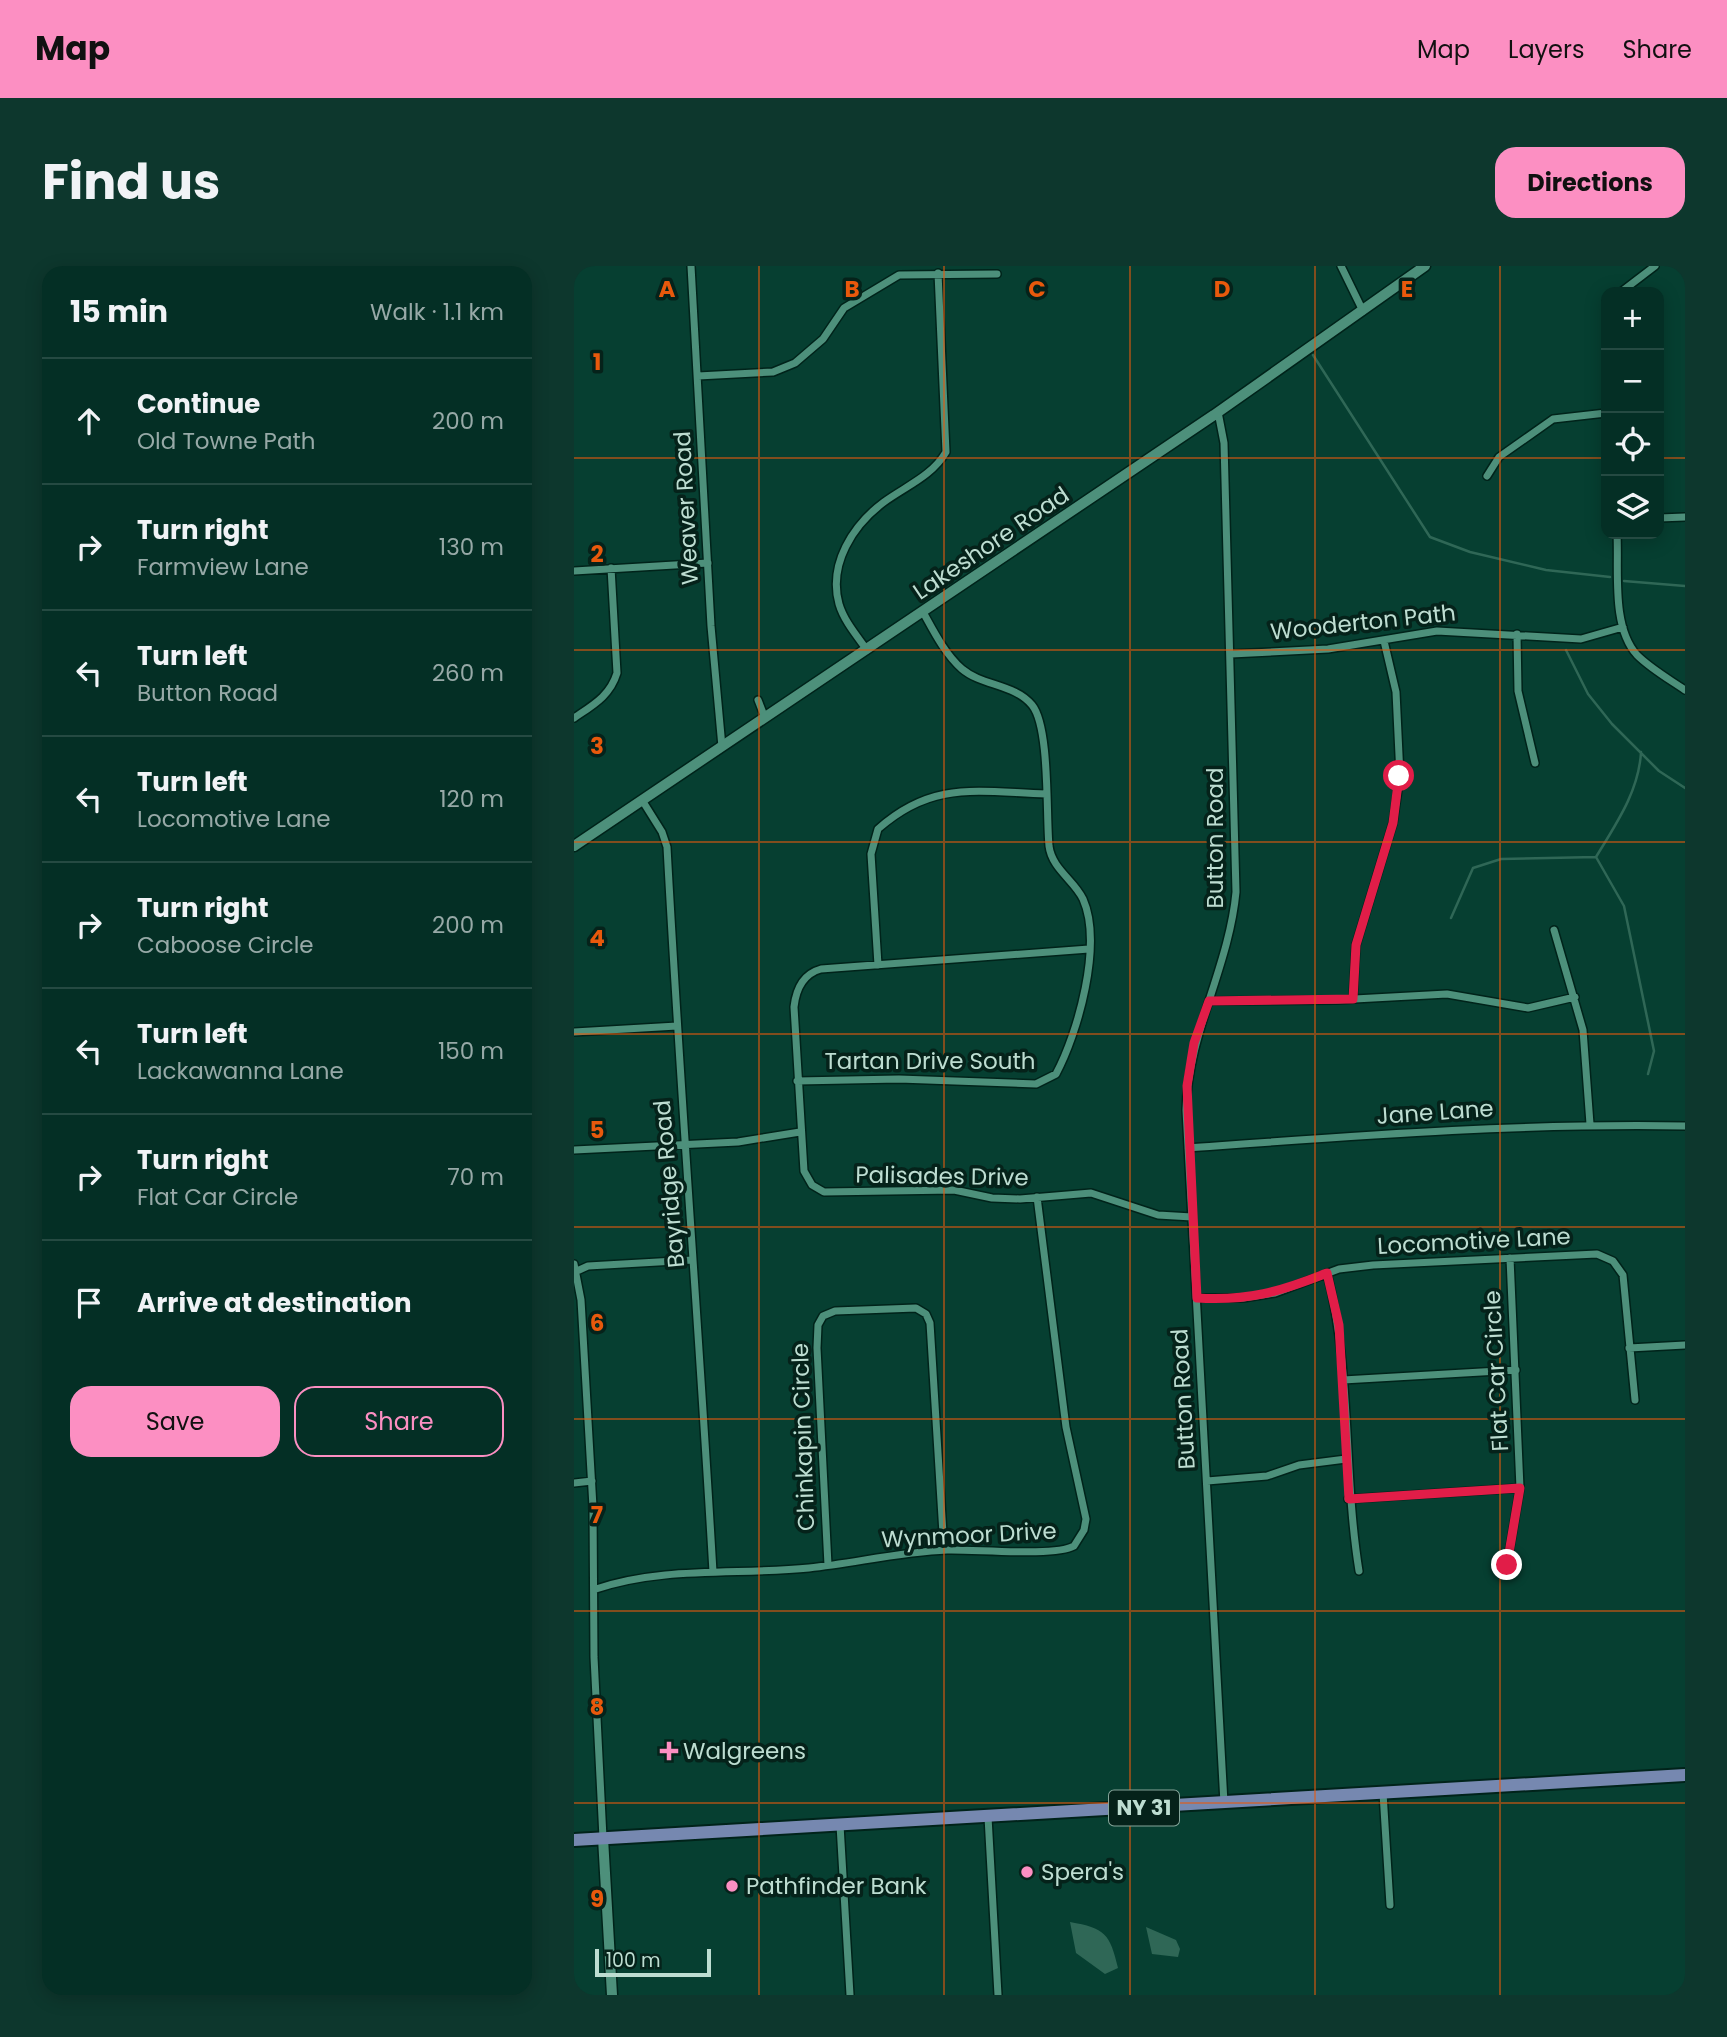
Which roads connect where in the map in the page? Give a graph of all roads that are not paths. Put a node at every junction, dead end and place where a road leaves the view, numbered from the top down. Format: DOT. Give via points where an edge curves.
graph roads {
  1 [pos="691,266"];
  2 [pos="1341,266"];
  3 [pos="1425,266"];
  4 [pos="1655,266"];
  5 [pos="938,273"];
  6 [pos="996,274"];
  7 [pos="1628,287"];
  8 [pos="1363,311"];
  9 [pos="698,376"];
  10 [pos="1217,412"];
  11 [pos="1601,414"];
  12 [pos="1487,476"];
  13 [pos="1685,517"];
  14 [pos="1664,518"];
  15 [pos="1617,539"];
  16 [pos="708,563"];
  17 [pos="611,568"];
  18 [pos="574,571"];
  19 [pos="923,612"];
  20 [pos="1623,627"];
  21 [pos="1517,634"];
  22 [pos="1384,641"];
  23 [pos="867,650"];
  24 [pos="1231,654"];
  25 [pos="1685,690"];
  26 [pos="758,700"];
  27 [pos="574,718"];
  28 [pos="765,718"];
  29 [pos="722,747"];
  30 [pos="1535,763"];
  31 [pos="1046,794"];
  32 [pos="642,800"];
  33 [pos="574,846"];
  34 [pos="1554,930"];
  35 [pos="1089,949"];
  36 [pos="878,965"];
  37 [pos="1575,997"];
  38 [pos="1353,999"];
  39 [pos="1209,1001"];
  40 [pos="677,1026"];
  41 [pos="574,1032"];
  42 [pos="797,1082"];
  43 [pos="1590,1124"];
  44 [pos="1685,1126"];
  45 [pos="800,1132"];
  46 [pos="683,1143"];
  47 [pos="1188,1148"];
  48 [pos="574,1150"];
  49 [pos="1037,1197"];
  50 [pos="1192,1217"];
  51 [pos="1510,1258"];
  52 [pos="694,1260"];
  53 [pos="576,1268"];
  54 [pos="1327,1273"];
  55 [pos="1197,1298"];
  56 [pos="1685,1345"];
  57 [pos="1629,1348"];
  58 [pos="1516,1370"];
  59 [pos="1343,1380"];
  60 [pos="1635,1400"];
  61 [pos="1346,1459"];
  62 [pos="592,1481"];
  63 [pos="1207,1481"];
  64 [pos="574,1483"];
  65 [pos="1520,1488"];
  66 [pos="1349,1499"];
  67 [pos="944,1550"];
  68 [pos="828,1565"];
  69 [pos="1507,1565"];
  70 [pos="1359,1571"];
  71 [pos="713,1572"];
  72 [pos="596,1589"];
  73 [pos="1685,1774"];
  74 [pos="1383,1793"];
  75 [pos="1224,1803"];
  76 [pos="988,1817"];
  77 [pos="840,1825"];
  78 [pos="603,1838"];
  79 [pos="574,1840"];
  80 [pos="1390,1905"];
  81 [pos="612,1995"];
  82 [pos="850,1995"];
  83 [pos="998,1995"];
  1 -- 9 [label="street, Weaver Road"];
  2 -- 8 [label="street"];
  3 -- 8 [label="street, Lakeshore Road"];
  4 -- 7 [label="street"];
  5 -- 6 [label="street"];
  5 -- 9 [label="street" via="899,275 858,297 795,363 773,372"];
  5 -- 23 [label="street" via="946,452 939,464 882,503 862,523 845,547 838,570 840,605"];
  8 -- 10 [label="street, Lakeshore Road"];
  9 -- 16 [label="street, Weaver Road"];
  10 -- 19 [label="street, Lakeshore Road"];
  10 -- 24 [label="street, Button Road" via="1224,443"];
  11 -- 12 [label="street" via="1553,419 1499,457"];
  13 -- 14 [label="street"];
  15 -- 20 [label="street"];
  16 -- 17 [label="street"];
  16 -- 29 [label="street, Weaver Road"];
  17 -- 18 [label="street"];
  17 -- 27 [label="street" via="617,673 606,695"];
  19 -- 23 [label="street, Lakeshore Road"];
  19 -- 31 [label="street" via="961,669 1016,693 1032,706 1042,726"];
  20 -- 21 [label="street, Wooderton Path" via="1581,639"];
  20 -- 25 [label="street" via="1636,653"];
  21 -- 22 [label="street, Wooderton Path" via="1437,631"];
  21 -- 30 [label="street" via="1518,691"];
  22 -- 24 [label="street, Wooderton Path"];
  22 -- 38 [label="street" via="1396,692 1399,776 1393,823 1356,945"];
  23 -- 28 [label="street, Lakeshore Road"];
  24 -- 39 [label="street, Button Road" via="1236,892 1233,919"];
  26 -- 28 [label="street"];
  28 -- 29 [label="street, Lakeshore Road"];
  29 -- 32 [label="street, Lakeshore Road"];
  31 -- 35 [label="street" via="1050,853 1083,900"];
  31 -- 36 [label="street" via="935,794 878,829 871,854"];
  32 -- 33 [label="street, Lakeshore Road"];
  32 -- 40 [label="street, Bayridge Road" via="667,848"];
  34 -- 37 [label="street"];
  35 -- 36 [label="street, Palisades Drive"];
  35 -- 42 [label="street, Tartan Drive South" via="1084,993 1060,1067 1051,1078 1021,1085 899,1079"];
  36 -- 42 [label="street, Palisades Drive" via="813,971 799,986 794,1007"];
  37 -- 38 [label="street" via="1528,1008 1447,994"];
  37 -- 43 [label="street" via="1586,1051"];
  38 -- 39 [label="street"];
  39 -- 47 [label="street, Button Road" via="1189,1066"];
  40 -- 41 [label="street"];
  40 -- 46 [label="street, Bayridge Road"];
  42 -- 45 [label="street, Palisades Drive"];
  43 -- 44 [label="street, Jane Lane"];
  43 -- 47 [label="street, Jane Lane"];
  45 -- 46 [label="street" via="738,1142"];
  45 -- 49 [label="street, Palisades Drive" via="804,1171 812,1185 824,1192 954,1190 992,1198"];
  46 -- 48 [label="street"];
  46 -- 52 [label="street, Bayridge Road"];
  47 -- 50 [label="street, Button Road"];
  49 -- 50 [label="street, Palisades Drive" via="1091,1193 1158,1215"];
  49 -- 67 [label="street, Wynmoor Drive" via="1084,1530 1074,1546 1052,1553"];
  50 -- 55 [label="street, Button Road"];
  51 -- 54 [label="street, Locomotive Lane" via="1373,1265"];
  51 -- 57 [label="street, Locomotive Lane" via="1597,1254 1614,1261 1623,1275"];
  51 -- 58 [label="street, Flat Car Circle"];
  52 -- 53 [label="street"];
  52 -- 71 [label="street, Bayridge Road"];
  53 -- 62 [label="street"];
  54 -- 55 [label="street, Locomotive Lane" via="1275,1293"];
  54 -- 59 [label="street" via="1339,1325"];
  55 -- 63 [label="street, Button Road"];
  56 -- 57 [label="street"];
  57 -- 60 [label="street, Locomotive Lane"];
  58 -- 59 [label="street"];
  58 -- 65 [label="street, Flat Car Circle"];
  59 -- 61 [label="street"];
  61 -- 63 [label="street" via="1299,1465 1266,1476"];
  61 -- 66 [label="street"];
  62 -- 64 [label="street"];
  62 -- 72 [label="street"];
  63 -- 75 [label="street, Button Road"];
  65 -- 66 [label="street"];
  65 -- 69 [label="street, Flat Car Circle"];
  66 -- 70 [label="street"];
  67 -- 68 [label="street, Wynmoor Drive"];
  67 -- 68 [label="street, Chinkapin Circle" via="930,1322 916,1308 835,1311 822,1316 817,1348"];
  68 -- 71 [label="street, Wynmoor Drive"];
  71 -- 72 [label="street, Wynmoor Drive"];
  72 -- 78 [label="street" via="594,1657"];
  73 -- 74 [label="main road, NY 31"];
  74 -- 75 [label="main road, NY 31"];
  74 -- 80 [label="street"];
  75 -- 76 [label="main road, NY 31"];
  76 -- 77 [label="main road, NY 31"];
  76 -- 83 [label="street"];
  77 -- 78 [label="main road, NY 31"];
  77 -- 82 [label="street"];
  78 -- 79 [label="main road, NY 31"];
  78 -- 81 [label="street"];
}
